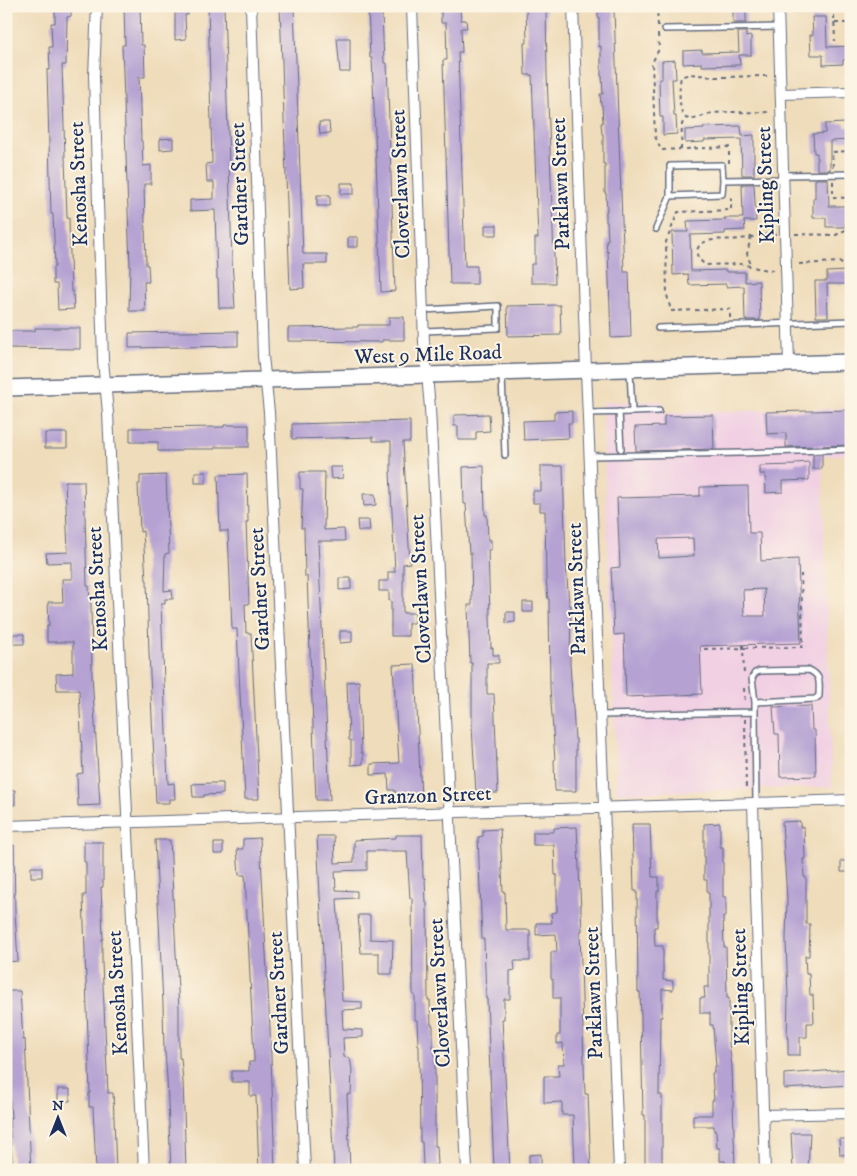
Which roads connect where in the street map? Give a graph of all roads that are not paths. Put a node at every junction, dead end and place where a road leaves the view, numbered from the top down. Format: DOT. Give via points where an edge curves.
graph roads {
  1 [pos="97,6"];
  2 [pos="251,6"];
  3 [pos="412,6"];
  4 [pos="573,6"];
  5 [pos="851,7"];
  6 [pos="778,8"];
  7 [pos="778,27"];
  8 [pos="665,29"];
  9 [pos="851,92"];
  10 [pos="780,94"];
  11 [pos="851,174"];
  12 [pos="783,177"];
  13 [pos="723,180"];
  14 [pos="670,196"];
  15 [pos="656,229"];
  16 [pos="423,310"];
  17 [pos="851,321"];
  18 [pos="788,323"];
  19 [pos="658,328"];
  20 [pos="424,331"];
  21 [pos="851,362"];
  22 [pos="789,363"];
  23 [pos="629,369"];
  24 [pos="586,370"];
  25 [pos="502,373"];
  26 [pos="427,375"];
  27 [pos="267,380"];
  28 [pos="106,385"];
  29 [pos="6,388"];
  30 [pos="659,411"];
  31 [pos="619,412"];
  32 [pos="632,412"];
  33 [pos="587,413"];
  34 [pos="621,449"];
  35 [pos="851,449"];
  36 [pos="505,455"];
  37 [pos="589,456"];
  38 [pos="755,702"];
  39 [pos="755,712"];
  40 [pos="600,715"];
  41 [pos="851,800"];
  42 [pos="754,804"];
  43 [pos="604,808"];
  44 [pos="449,813"];
  45 [pos="288,817"];
  46 [pos="127,822"];
  47 [pos="6,826"];
  48 [pos="851,1113"];
  49 [pos="763,1115"];
  50 [pos="144,1170"];
  51 [pos="306,1170"];
  52 [pos="467,1170"];
  53 [pos="619,1170"];
  54 [pos="765,1170"];
  1 -- 28 [label="street, Kenosha Street" via="94,76 102,352"];
  2 -- 27 [label="street, Gardner Street" via="263,356"];
  3 -- 16 [label="street, Cloverlawn Street"];
  4 -- 24 [label="street, Parklawn Street"];
  5 -- 6 [label="lane"];
  6 -- 7 [label="street, Kipling Street"];
  7 -- 8 [label="lane"];
  7 -- 10 [label="street, Kipling Street"];
  9 -- 10 [label="street"];
  10 -- 12 [label="street, Kipling Street"];
  11 -- 12 [label="lane"];
  12 -- 13 [label="lane"];
  12 -- 18 [label="street, Kipling Street"];
  13 -- 14 [label="lane" via="722,194"];
  13 -- 14 [label="lane" via="722,165 670,166"];
  14 -- 15 [label="lane"];
  16 -- 20 [label="street, Cloverlawn Street"];
  16 -- 20 [label="lane" via="498,306 498,328"];
  17 -- 18 [label="lane"];
  18 -- 19 [label="lane"];
  18 -- 22 [label="street, Kipling Street"];
  20 -- 26 [label="street, Cloverlawn Street"];
  21 -- 22 [label="main road, West 9 Mile Road"];
  22 -- 23 [label="main road, West 9 Mile Road"];
  23 -- 24 [label="main road, West 9 Mile Road"];
  23 -- 32 [label="lane"];
  24 -- 25 [label="main road, West 9 Mile Road"];
  24 -- 33 [label="street, Parklawn Street"];
  25 -- 26 [label="main road, West 9 Mile Road"];
  25 -- 36 [label="lane"];
  26 -- 27 [label="main road, West 9 Mile Road"];
  26 -- 44 [label="street, Cloverlawn Street"];
  27 -- 28 [label="main road, West 9 Mile Road"];
  27 -- 45 [label="street, Gardner Street"];
  28 -- 29 [label="main road, West 9 Mile Road"];
  28 -- 46 [label="street, Kenosha Street"];
  30 -- 32 [label="lane"];
  31 -- 32 [label="lane"];
  31 -- 33 [label="lane"];
  31 -- 34 [label="lane"];
  33 -- 37 [label="street, Parklawn Street"];
  35 -- 37 [label="lane"];
  37 -- 40 [label="street, Parklawn Street"];
  38 -- 38 [label="lane" via="815,699 819,696 819,678 809,670 754,673"];
  38 -- 39 [label="lane"];
  39 -- 40 [label="lane"];
  39 -- 42 [label="lane"];
  40 -- 43 [label="street, Parklawn Street"];
  41 -- 42 [label="street, Granzon Street"];
  42 -- 43 [label="street, Granzon Street"];
  42 -- 49 [label="street, Kipling Street"];
  43 -- 44 [label="street, Granzon Street"];
  43 -- 53 [label="street, Parklawn Street"];
  44 -- 45 [label="street, Granzon Street"];
  44 -- 52 [label="street, Cloverlawn Street"];
  45 -- 46 [label="street, Granzon Street"];
  45 -- 51 [label="street, Gardner Street"];
  46 -- 47 [label="street, Granzon Street"];
  46 -- 50 [label="street, Kenosha Street"];
  48 -- 49 [label="street"];
  49 -- 54 [label="street, Kipling Street"];
}
